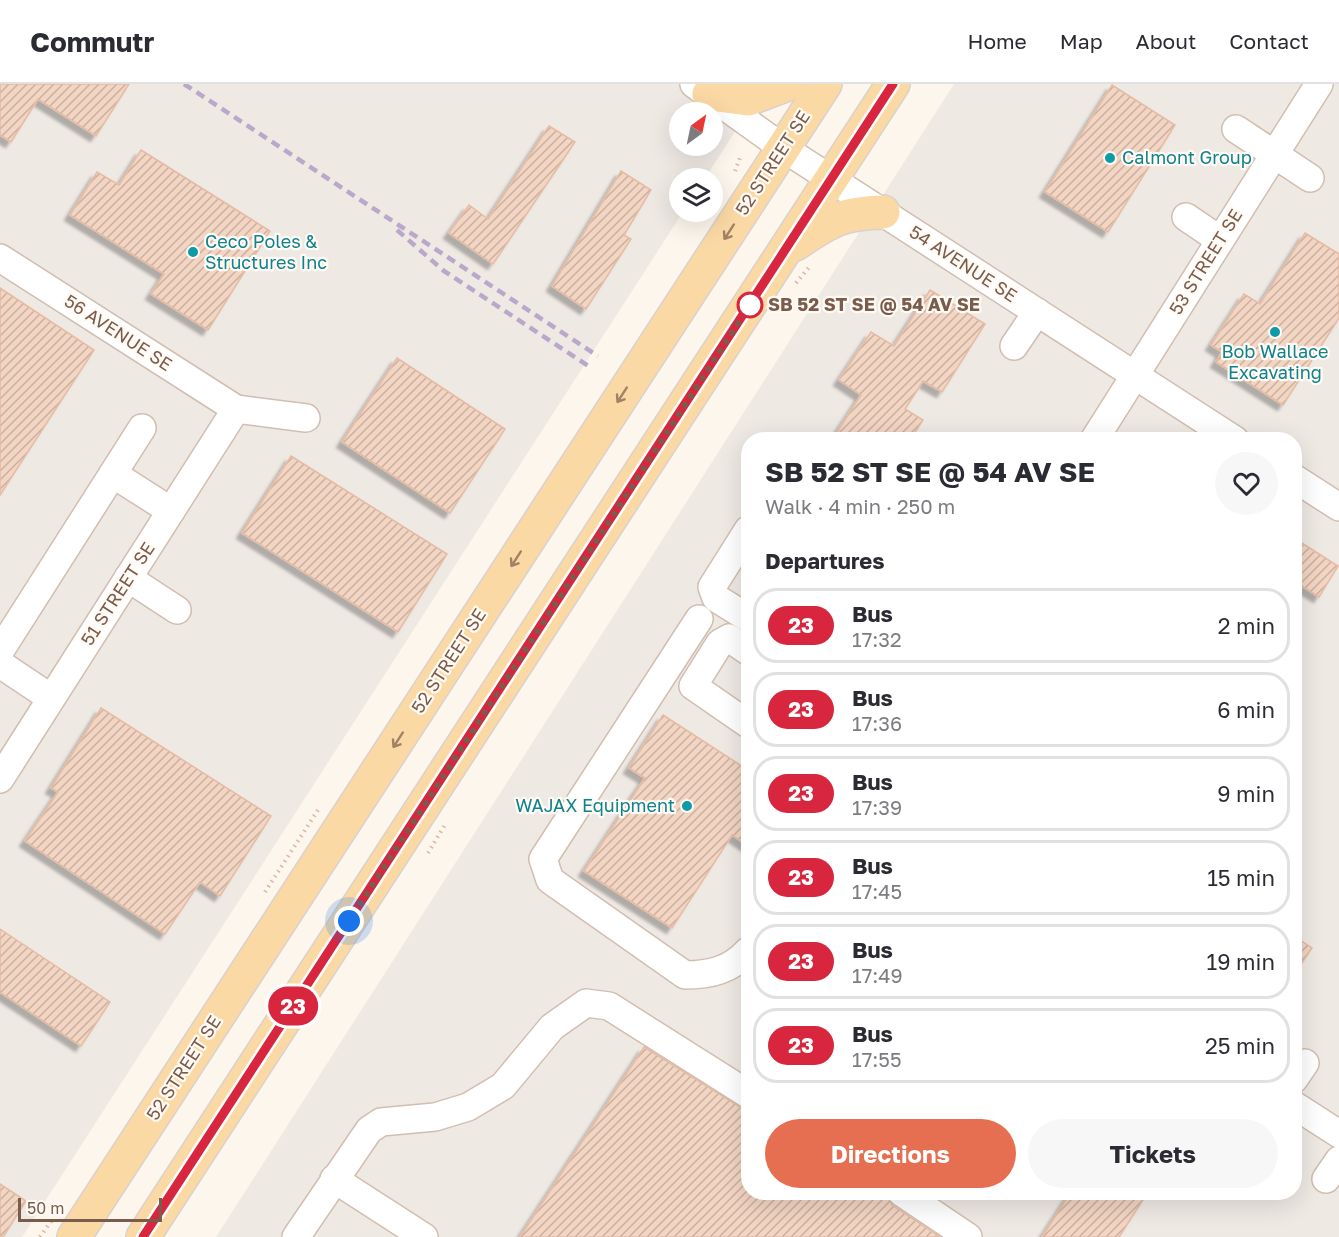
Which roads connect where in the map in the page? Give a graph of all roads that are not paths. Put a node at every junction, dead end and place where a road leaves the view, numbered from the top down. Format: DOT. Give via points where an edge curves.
graph roads {
  1 [pos="788,84"];
  2 [pos="825,84"];
  3 [pos="893,84"];
  4 [pos="1319,84"];
  5 [pos="702,89"];
  6 [pos="1236,129"];
  7 [pos="783,148"];
  8 [pos="1274,154"];
  9 [pos="1310,178"];
  10 [pos="832,179"];
  11 [pos="883,212"];
  12 [pos="1186,217"];
  13 [pos="1220,240"];
  14 [pos="786,249"];
  15 [pos="0,258"];
  16 [pos="1037,312"];
  17 [pos="1014,346"];
  18 [pos="1135,375"];
  19 [pos="236,409"];
  20 [pos="306,418"];
  21 [pos="142,428"];
  22 [pos="1099,432"];
  23 [pos="1223,432"];
  24 [pos="113,474"];
  25 [pos="1302,483"];
  26 [pos="1339,507"];
  27 [pos="171,511"];
  28 [pos="741,541"];
  29 [pos="128,578"];
  30 [pos="177,610"];
  31 [pos="741,614"];
  32 [pos="699,619"];
  33 [pos="741,647"];
  34 [pos="0,651"];
  35 [pos="0,664"];
  36 [pos="51,698"];
  37 [pos="741,719"];
  38 [pos="0,779"];
  39 [pos="741,958"];
  40 [pos="741,1090"];
  41 [pos="1302,1111"];
  42 [pos="1339,1134"];
  43 [pos="334,1179"];
  44 [pos="913,1200"];
  45 [pos="74,1237"];
  46 [pos="143,1237"];
  47 [pos="296,1237"];
  48 [pos="424,1237"];
  49 [pos="968,1237"];
  1 -- 5 [label="main road" via="748,99"];
  2 -- 7 [label="main road, 52 STREET SE"];
  3 -- 10 [label="main road"];
  4 -- 8 [label="street, 53 STREET SE"];
  5 -- 7 [label="street, 54 AVENUE SE"];
  6 -- 8 [label="street"];
  7 -- 10 [label="street, 54 AVENUE SE"];
  7 -- 45 [label="main road, 52 STREET SE, one-way"];
  8 -- 9 [label="street"];
  8 -- 13 [label="street, 53 STREET SE"];
  10 -- 11 [label="street, 54 AVENUE SE"];
  10 -- 14 [label="main road"];
  11 -- 14 [label="main road" via="852,213 832,219"];
  11 -- 16 [label="street, 54 AVENUE SE"];
  12 -- 13 [label="street"];
  13 -- 18 [label="street, 53 STREET SE"];
  14 -- 46 [label="main road"];
  15 -- 19 [label="street, 56 AVENUE SE"];
  16 -- 17 [label="street"];
  16 -- 18 [label="street, 54 AVENUE SE"];
  18 -- 22 [label="street, 53 STREET SE"];
  18 -- 23 [label="street, 54 AVENUE SE"];
  19 -- 20 [label="street"];
  19 -- 27 [label="street, 51 STREET SE"];
  21 -- 24 [label="street"];
  24 -- 27 [label="street"];
  24 -- 34 [label="street"];
  25 -- 26 [label="street"];
  27 -- 29 [label="street, 51 STREET SE"];
  28 -- 31 [label="street" via="711,587 716,598"];
  29 -- 30 [label="street"];
  29 -- 36 [label="street, 51 STREET SE"];
  32 -- 39 [label="street" via="543,859 550,880 686,975 710,975"];
  33 -- 37 [label="street" via="729,639 720,643 693,686"];
  35 -- 36 [label="street"];
  36 -- 38 [label="street, 51 STREET SE"];
  40 -- 43 [label="street" via="609,1006 586,1003 552,1028 503,1086 468,1107 435,1117 381,1122 369,1130"];
  41 -- 42 [label="street"];
  43 -- 47 [label="street"];
  43 -- 48 [label="street"];
  44 -- 49 [label="street"];
}
